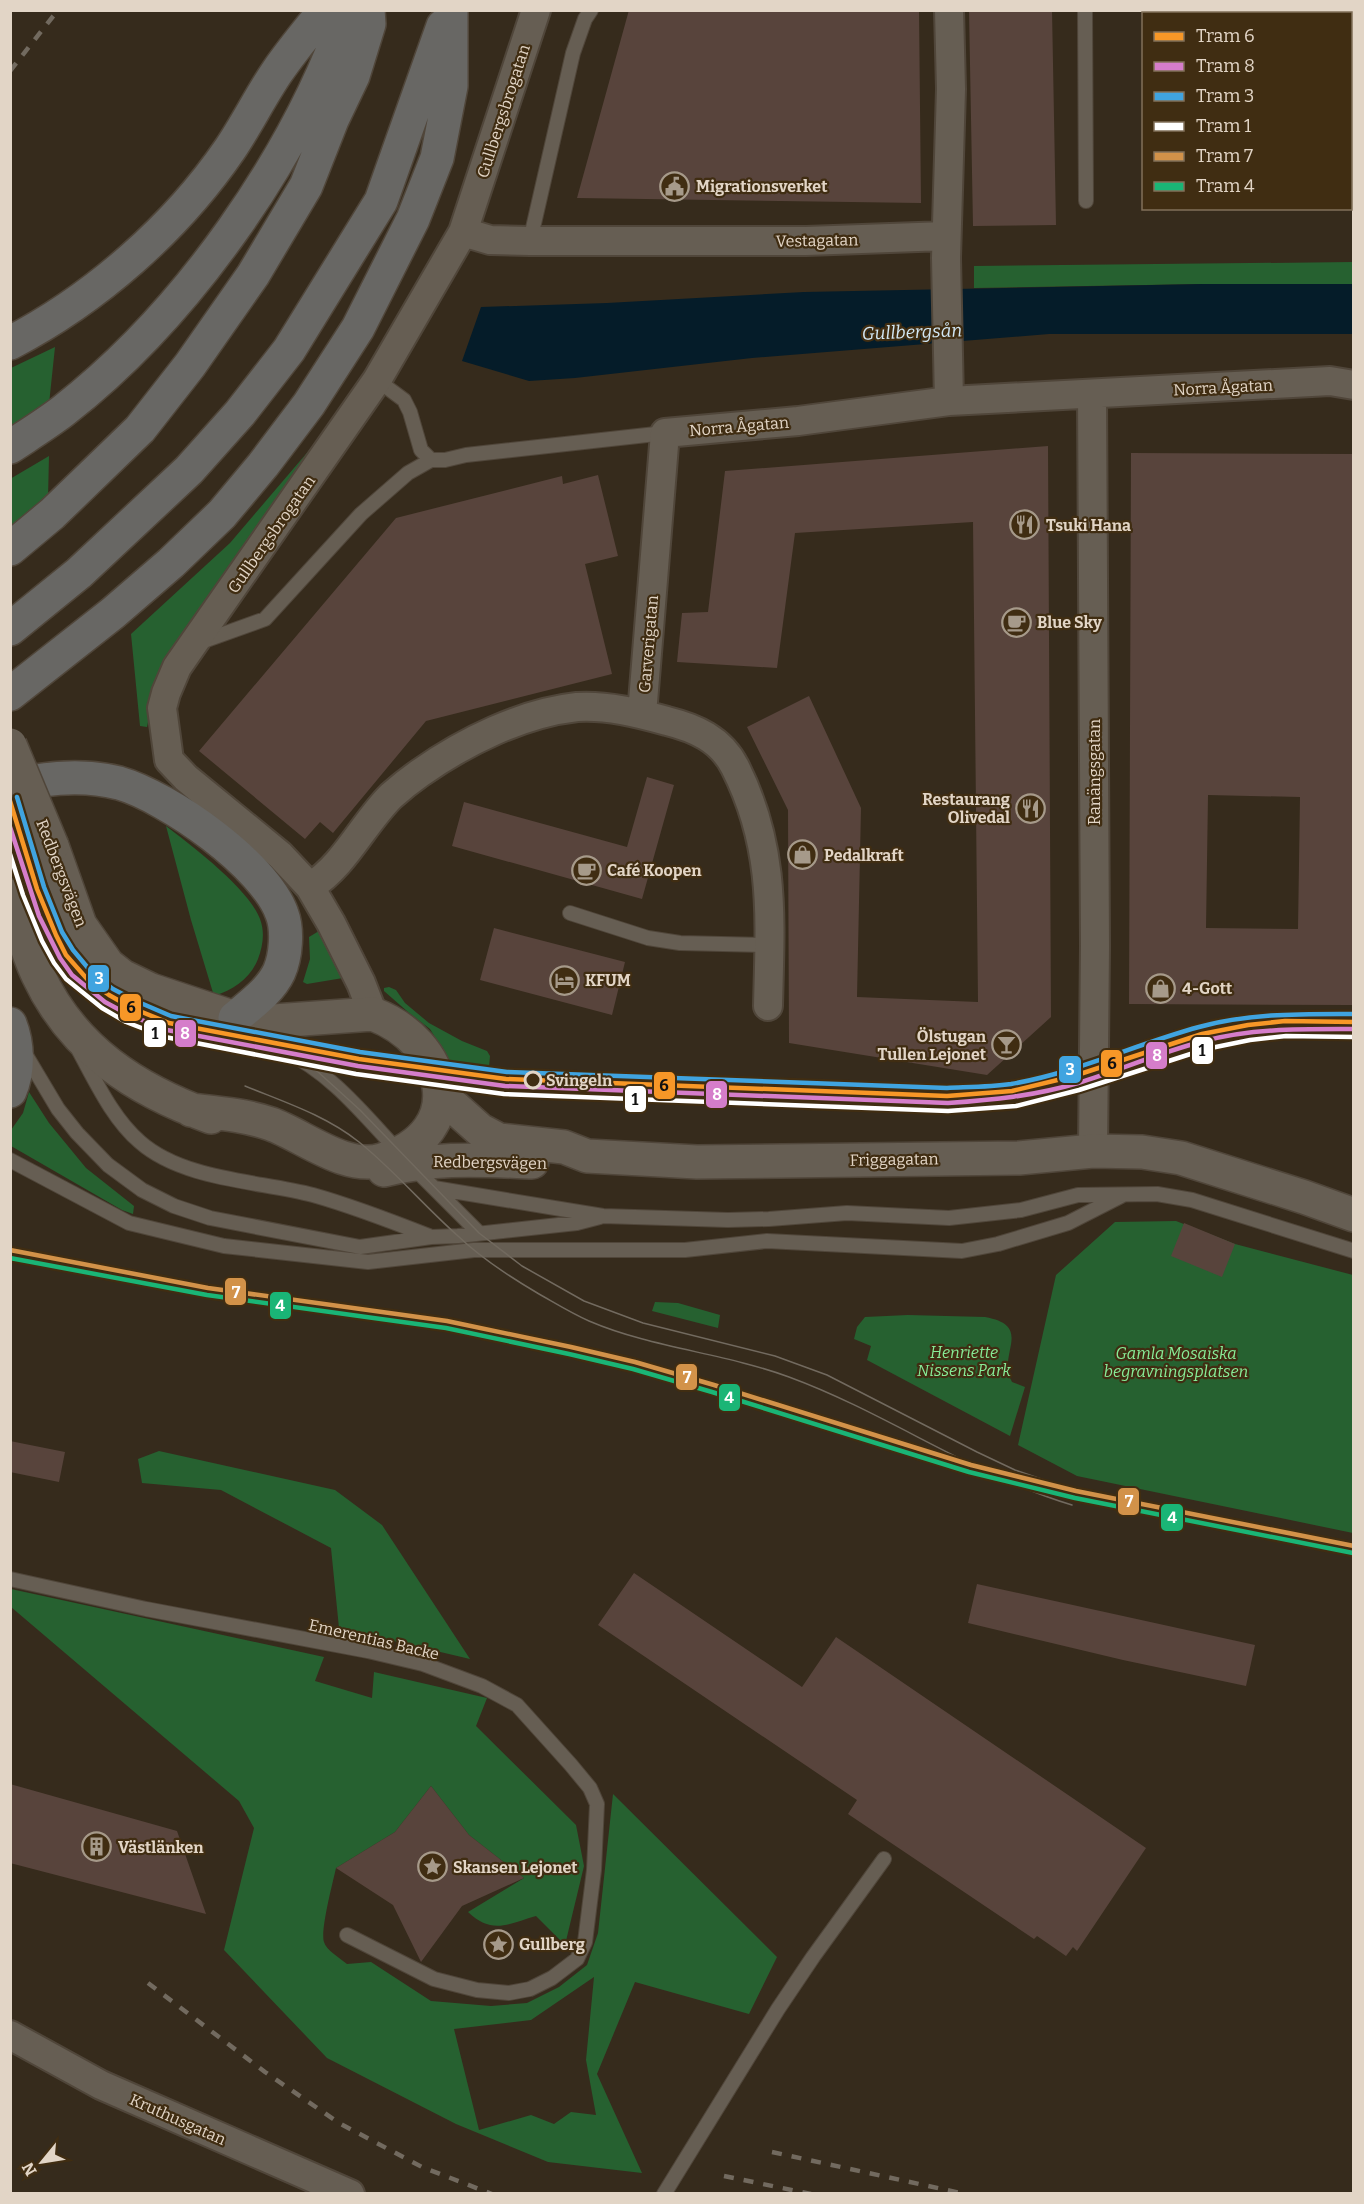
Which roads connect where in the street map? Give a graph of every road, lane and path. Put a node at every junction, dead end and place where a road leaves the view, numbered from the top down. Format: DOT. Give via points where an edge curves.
graph roads {
  1 [pos="325,10"];
  2 [pos="348,10"];
  3 [pos="368,10"];
  4 [pos="450,10"];
  5 [pos="536,10"];
  6 [pos="591,10"];
  7 [pos="950,10"];
  8 [pos="1085,10"];
  9 [pos="1086,201"];
  10 [pos="463,232"];
  11 [pos="946,236"];
  12 [pos="530,241"];
  13 [pos="10,343"];
  14 [pos="377,380"];
  15 [pos="1353,385"];
  16 [pos="1092,394"];
  17 [pos="949,400"];
  18 [pos="665,433"];
  19 [pos="10,447"];
  20 [pos="431,460"];
  21 [pos="10,549"];
  22 [pos="10,629"];
  23 [pos="194,645"];
  24 [pos="10,694"];
  25 [pos="642,714"];
  26 [pos="10,745"];
  27 [pos="10,786"];
  28 [pos="10,799"];
  29 [pos="45,866"];
  30 [pos="310,887"];
  31 [pos="10,896"];
  32 [pos="570,913"];
  33 [pos="769,945"];
  34 [pos="768,1006"];
  35 [pos="57,1008"];
  36 [pos="373,1014"];
  37 [pos="235,1017"];
  38 [pos="12,1029"];
  39 [pos="10,1091"];
  40 [pos="441,1096"];
  41 [pos="1093,1151"];
  42 [pos="587,1156"];
  43 [pos="405,1158"];
  44 [pos="10,1160"];
  45 [pos="434,1188"];
  46 [pos="1123,1196"];
  47 [pos="1353,1215"];
  48 [pos="603,1216"];
  49 [pos="479,1233"];
  50 [pos="431,1237"];
  51 [pos="474,1250"];
  52 [pos="1353,1251"];
  53 [pos="10,1579"];
  54 [pos="884,1859"];
  55 [pos="348,1935"];
  56 [pos="14,2044"];
  57 [pos="350,2193"];
  58 [pos="664,2193"];
  1 -- 13 [label="highway" via="277,72 231,149 195,196 146,248 69,307"];
  2 -- 19 [label="highway" via="334,51 292,133 229,238 162,317 107,372 63,411"];
  3 -- 21 [label="highway" via="369,24 352,76 306,186 253,275 140,429"];
  4 -- 22 [label="highway" via="381,201 289,350 189,470 79,573"];
  4 -- 24 [label="highway" via="451,87 436,158 412,219 358,328 309,404 222,514 113,613"];
  5 -- 10 [label="street, Gullbergsbrogatan"];
  6 -- 12 [label="lane" via="573,53"];
  7 -- 11 [label="street"];
  8 -- 9 [label="lane"];
  10 -- 12 [label="street, Vestagatan" via="490,240"];
  10 -- 14 [label="street, Gullbergsbrogatan"];
  11 -- 12 [label="street, Vestagatan" via="806,241"];
  11 -- 17 [label="street"];
  14 -- 20 [label="lane" via="404,400 421,450"];
  14 -- 23 [label="street, Gullbergsbrogatan"];
  15 -- 16 [label="street, Norra Ågatan" via="1330,381"];
  16 -- 17 [label="street, Norra Ågatan"];
  16 -- 41 [label="street, Ranängsgatan"];
  17 -- 18 [label="street, Norra Ågatan" via="798,421"];
  18 -- 20 [label="lane, Norra Ågatan"];
  18 -- 25 [label="street, Garverigatan"];
  20 -- 23 [label="lane, Norra Ågatan" via="408,473 362,514 265,619"];
  23 -- 30 [label="street, Gullbergsbrogatan" via="177,667 162,708 170,760 186,778 280,855"];
  25 -- 30 [label="street" via="578,707 538,715 508,724 449,754 391,796 327,876"];
  25 -- 33 [label="street, Garverigatan" via="703,733 721,746 735,765 764,846 770,895"];
  26 -- 29 [label="main road, Redbergsvägen, bridge"];
  27 -- 37 [label="highway" via="61,778 118,783 173,810 252,869 282,912 283,958 272,983"];
  28 -- 29 [label="lane"];
  29 -- 37 [label="main road, Redbergsvägen" via="108,965 151,990"];
  29 -- 43 [label="lane" via="43,904 61,947 101,991 142,1014 169,1023 286,1052 317,1071"];
  30 -- 36 [label="street, Gullbergsbrogatan" via="361,983"];
  31 -- 35 [label="main road, Redbergsvägen" via="37,974"];
  32 -- 33 [label="lane" via="648,938"];
  33 -- 34 [label="street, Garverigatan"];
  35 -- 43 [label="main road, Redbergsvägen" via="117,1071 191,1110 351,1173 370,1173"];
  35 -- 50 [label="lane" via="111,1107 139,1142 158,1154 239,1182 312,1195"];
  36 -- 37 [label="main road, Redbergsvägen" via="274,1021"];
  36 -- 40 [label="main road" via="404,1030 415,1041 428,1058"];
  38 -- 39 [label="highway" via="16,1058"];
  38 -- 50 [label="lane" via="40,1083 77,1133 108,1165 142,1190 174,1206 210,1218 360,1246"];
  40 -- 42 [label="main road, Friggagatan" via="480,1130 499,1140 564,1147"];
  40 -- 43 [label="main road, Redbergsvägen" via="430,1128"];
  41 -- 42 [label="main road, Friggagatan" via="1020,1158 697,1162"];
  41 -- 47 [label="main road, Friggagatan" via="1180,1158"];
  42 -- 43 [label="main road, Redbergsvägen" via="558,1163"];
  43 -- 45 [label="lane"];
  44 -- 51 [label="lane" via="129,1223 224,1246 368,1262"];
  45 -- 48 [label="lane"];
  45 -- 49 [label="lane"];
  46 -- 48 [label="lane" via="1078,1195 1021,1210 949,1218 847,1213 728,1220"];
  46 -- 51 [label="lane" via="1068,1223 962,1251 767,1241 685,1250"];
  46 -- 52 [label="lane" via="1157,1194 1192,1200"];
  48 -- 49 [label="lane" via="577,1223"];
  49 -- 50 [label="lane"];
  50 -- 51 [label="lane"];
  53 -- 55 [label="lane, Emerentias Backe" via="423,1664 482,1686 517,1705 590,1788 597,1804 585,1942 577,1959 552,1978 531,1989 509,1993 477,1990 434,1979"];
  54 -- 58 [label="lane" via="784,2000"];
  56 -- 57 [label="street, Kruthusgatan"];
}
